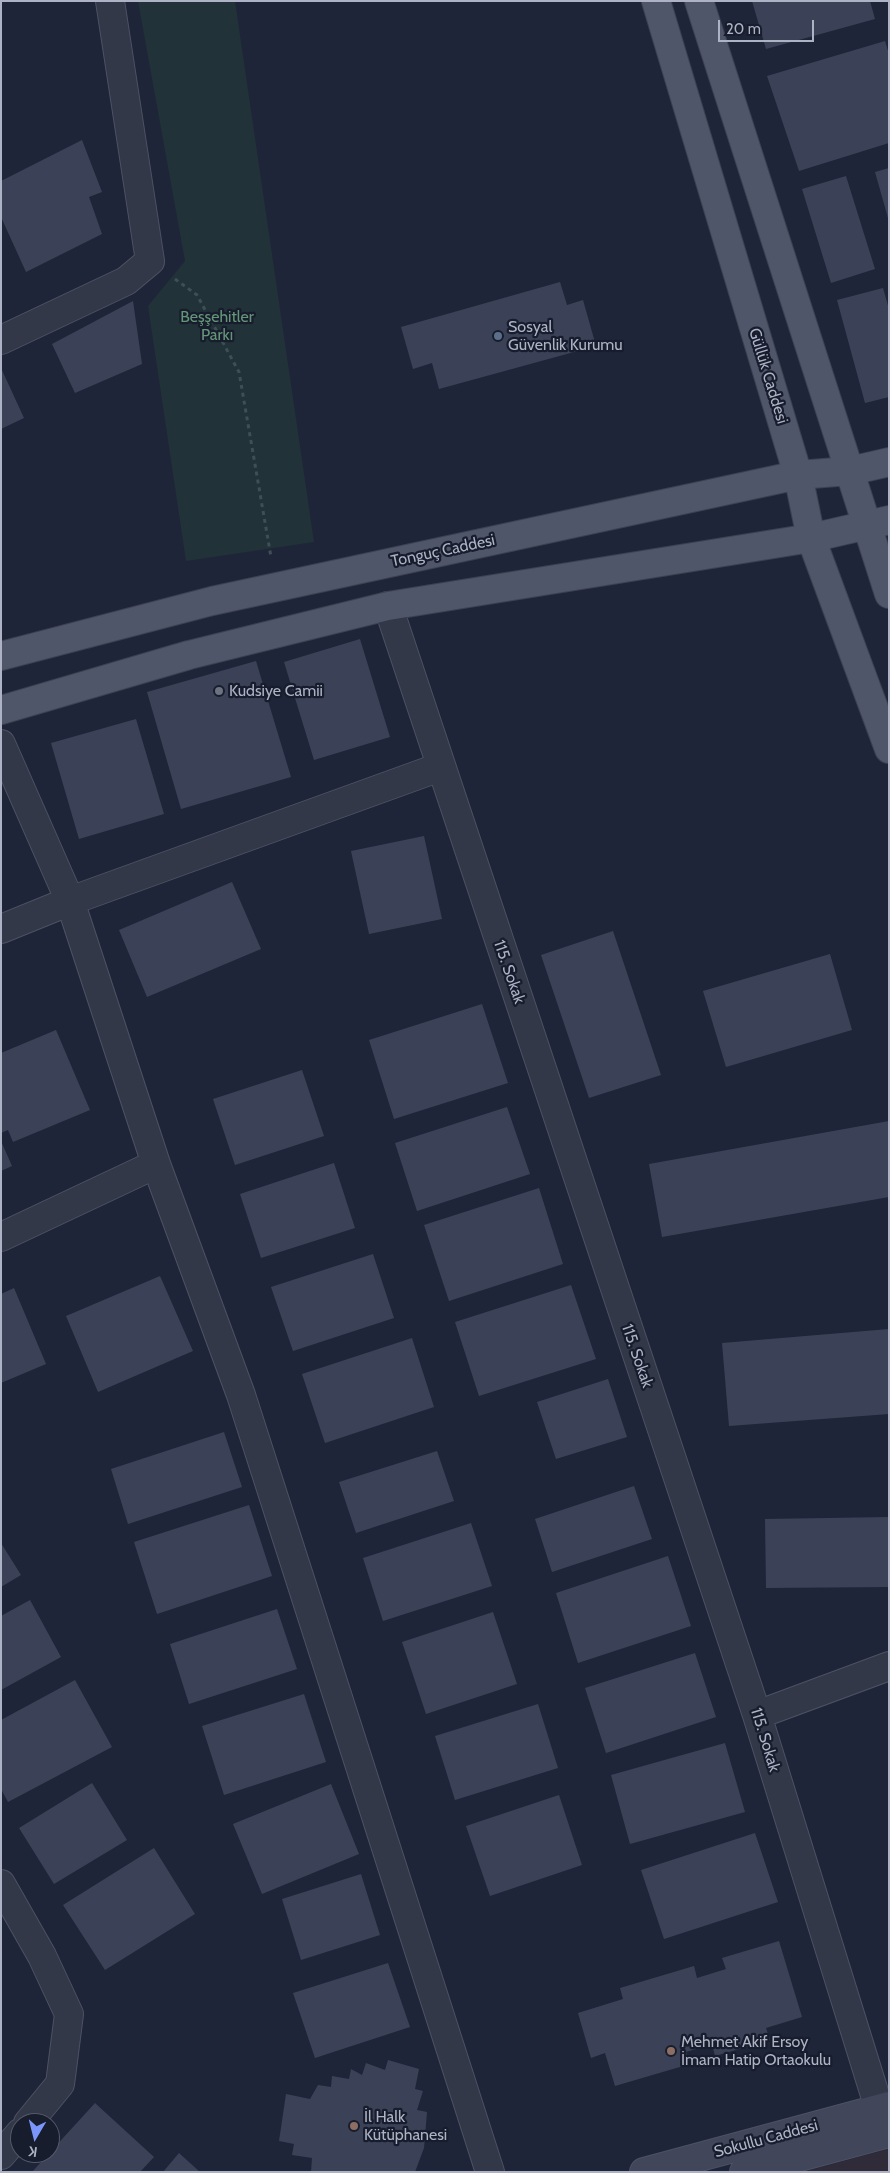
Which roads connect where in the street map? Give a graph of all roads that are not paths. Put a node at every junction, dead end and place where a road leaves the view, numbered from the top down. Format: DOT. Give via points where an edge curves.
graph roads {
  1 [pos="110,1"];
  2 [pos="656,1"];
  3 [pos="699,1"];
  4 [pos="1,340"];
  5 [pos="889,462"];
  6 [pos="850,471"];
  7 [pos="798,475"];
  8 [pos="878,523"];
  9 [pos="811,538"];
  10 [pos="889,594"];
  11 [pos="388,606"];
  12 [pos="1,656"];
  13 [pos="1,710"];
  14 [pos="1,744"];
  15 [pos="889,748"];
  16 [pos="440,767"];
  17 [pos="70,901"];
  18 [pos="1,929"];
  19 [pos="156,1164"];
  20 [pos="1,1237"];
  21 [pos="889,1666"];
  22 [pos="758,1715"];
  23 [pos="1,1884"];
  24 [pos="36,2113"];
  25 [pos="886,2116"];
  26 [pos="10,2145"];
  27 [pos="1,2155"];
  28 [pos="490,2172"];
  29 [pos="644,2172"];
  30 [pos="744,2172"];
  1 -- 4 [label="street" via="150,261 126,281"];
  2 -- 7 [label="main road, Güllük Caddesi"];
  3 -- 6 [label="main road"];
  5 -- 6 [label="main road, Tonguç Caddesi"];
  6 -- 7 [label="main road, Tonguç Caddesi"];
  6 -- 8 [label="main road"];
  7 -- 9 [label="main road, Güllük Caddesi"];
  7 -- 12 [label="main road, Tonguç Caddesi" via="212,601"];
  8 -- 9 [label="main road"];
  8 -- 10 [label="main road"];
  9 -- 11 [label="main road"];
  9 -- 15 [label="main road, Güllük Caddesi"];
  11 -- 13 [label="main road" via="189,655"];
  11 -- 16 [label="street, 115. Sokak"];
  14 -- 17 [label="street"];
  16 -- 17 [label="street"];
  16 -- 22 [label="street, 115. Sokak"];
  17 -- 18 [label="street"];
  17 -- 19 [label="street"];
  19 -- 20 [label="street"];
  19 -- 28 [label="street" via="241,1395"];
  21 -- 22 [label="street"];
  22 -- 25 [label="street, 115. Sokak"];
  23 -- 24 [label="street" via="42,1956 69,2014 60,2084"];
  25 -- 29 [label="main road, Sokullu Caddesi"];
  25 -- 30 [label="main road, Sokullu Caddesi"];
  26 -- 27 [label="street"];
}
